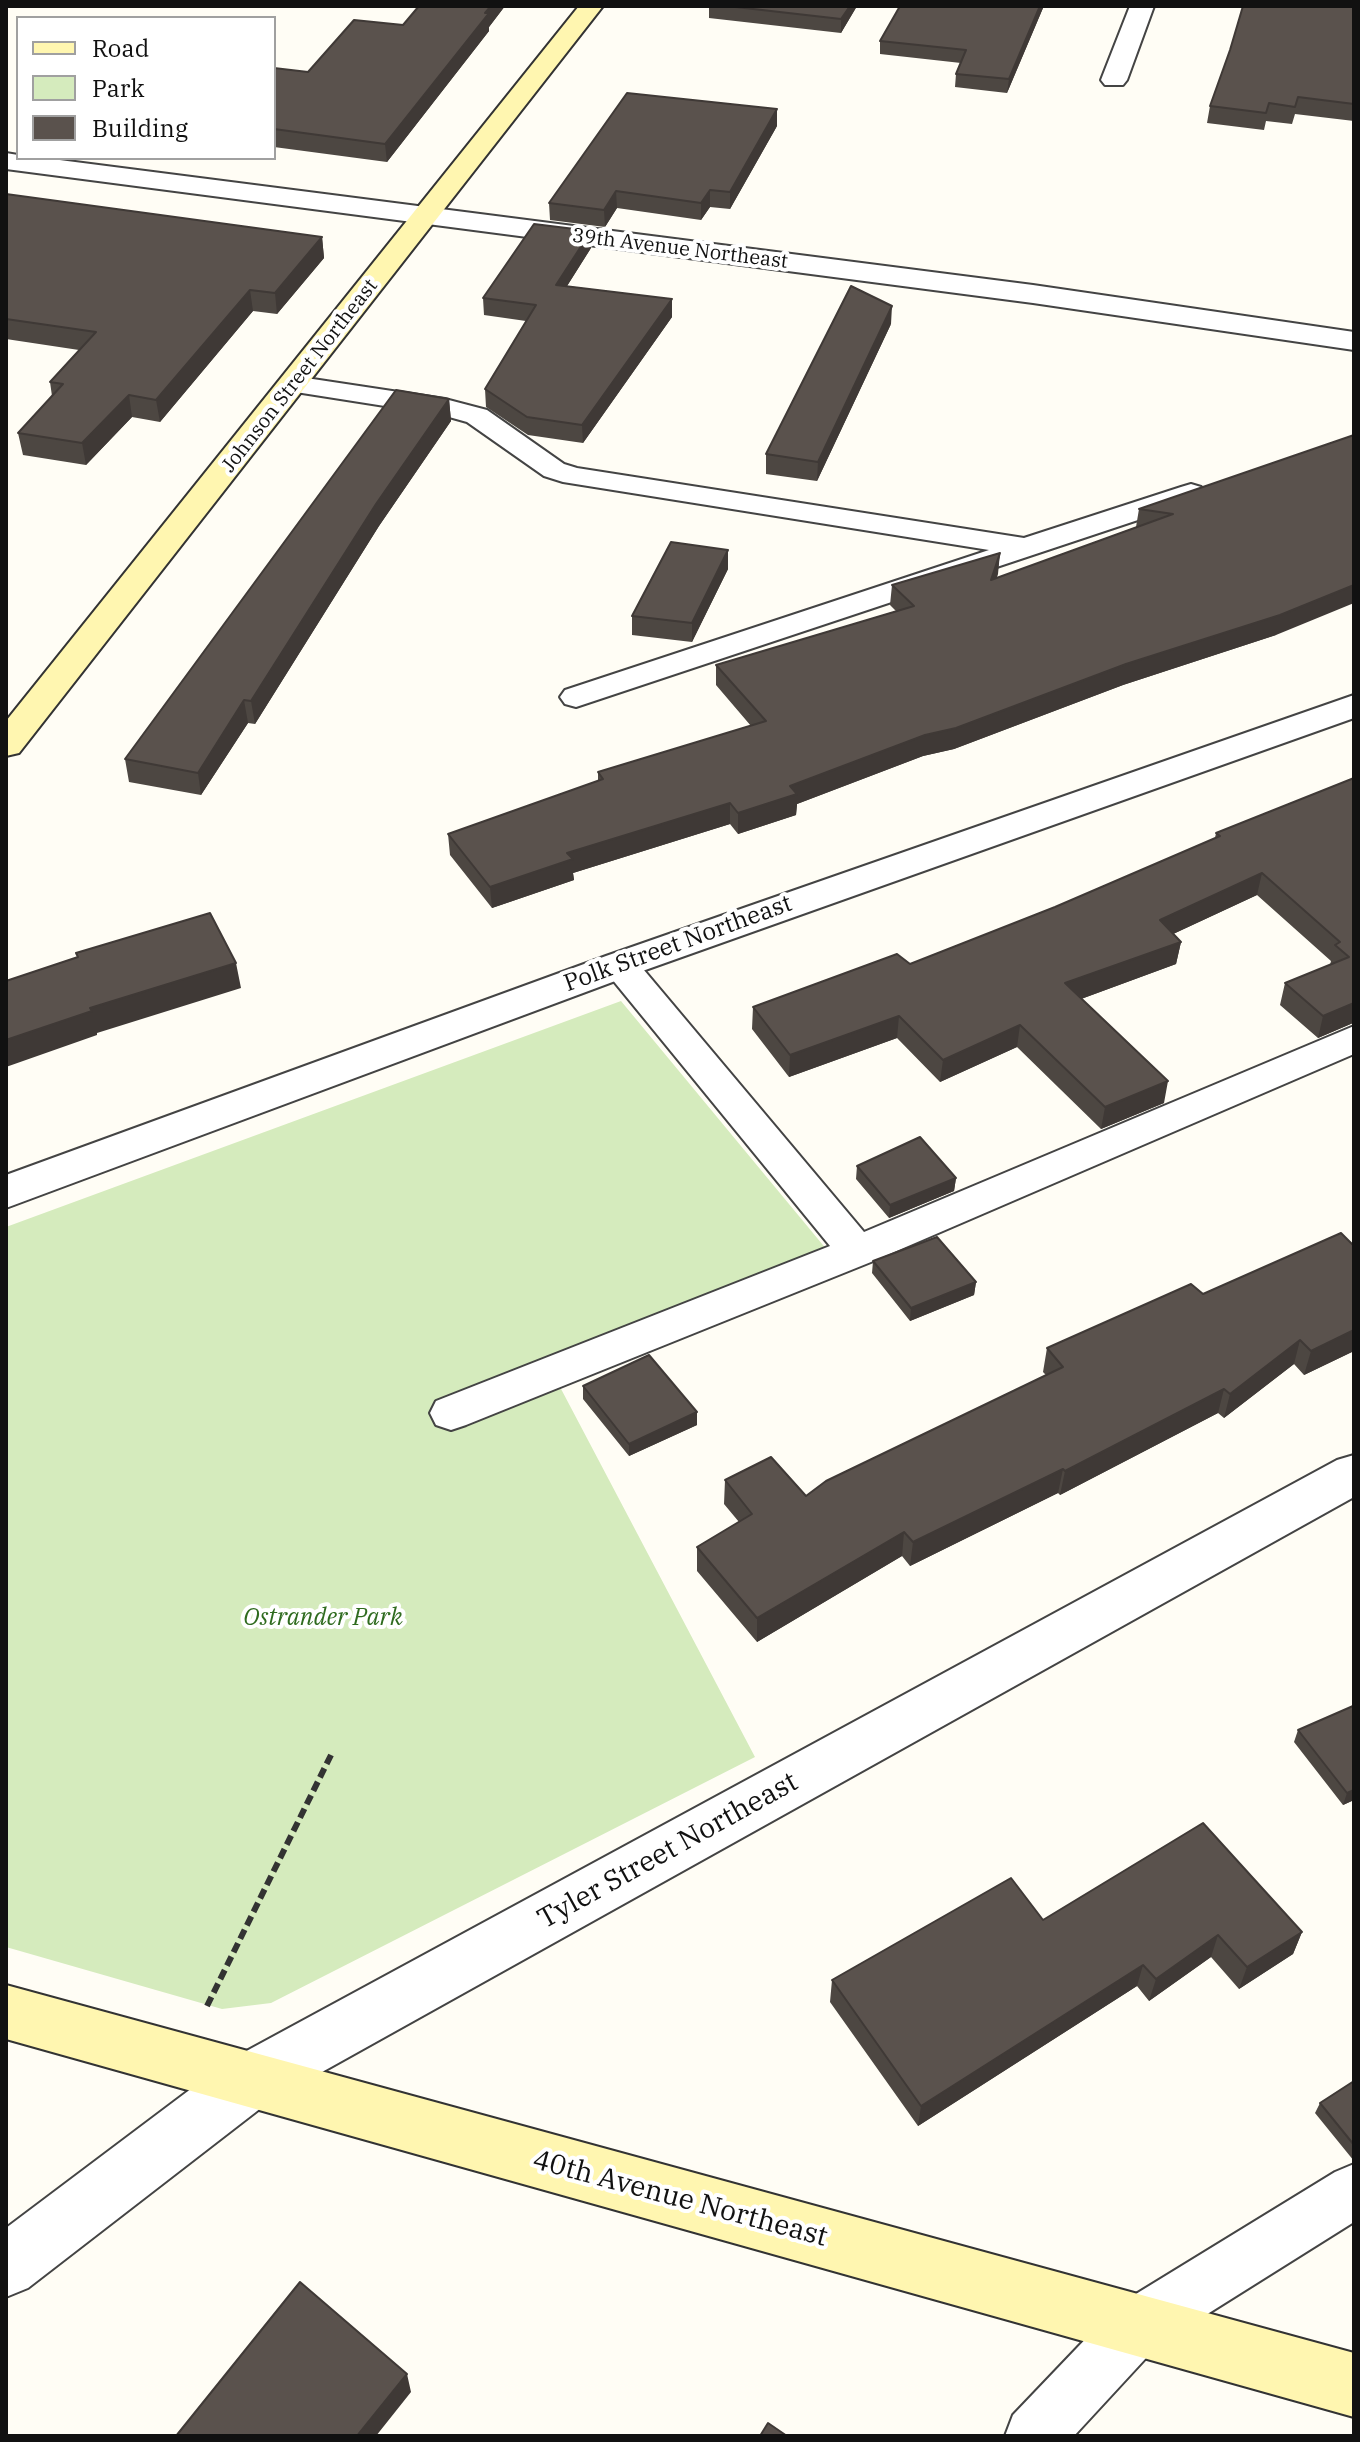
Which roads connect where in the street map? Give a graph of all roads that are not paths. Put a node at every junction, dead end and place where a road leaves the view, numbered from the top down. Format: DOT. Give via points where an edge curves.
graph roads {
  1 [pos="591,6"];
  2 [pos="1142,6"];
  3 [pos="1114,80"];
  4 [pos="6,161"];
  5 [pos="427,216"];
  6 [pos="1354,341"];
  7 [pos="293,384"];
  8 [pos="1220,483"];
  9 [pos="1026,547"];
  10 [pos="576,697"];
  11 [pos="1354,706"];
  12 [pos="6,745"];
  13 [pos="620,965"];
  14 [pos="1354,1039"];
  15 [pos="6,1192"];
  16 [pos="857,1251"];
  17 [pos="451,1413"];
  18 [pos="1354,1474"];
  19 [pos="6,2012"];
  20 [pos="249,2081"];
  21 [pos="1354,2191"];
  22 [pos="6,2266"];
  23 [pos="1138,2325"];
  24 [pos="1354,2385"];
  25 [pos="1034,2436"];
  1 -- 5 [label="street, Johnson Street Northeast"];
  2 -- 3 [label="street"];
  4 -- 5 [label="street, 39th Avenue Northeast"];
  5 -- 6 [label="street, 39th Avenue Northeast"];
  5 -- 7 [label="street, Johnson Street Northeast"];
  7 -- 9 [label="lane" via="477,416 554,470 573,476"];
  7 -- 12 [label="street, Johnson Street Northeast"];
  8 -- 9 [label="lane"];
  9 -- 10 [label="lane"];
  11 -- 13 [label="street, Polk Street Northeast"];
  13 -- 15 [label="street, Polk Street Northeast"];
  13 -- 16 [label="lane"];
  14 -- 16 [label="lane"];
  16 -- 17 [label="lane"];
  18 -- 20 [label="street, Tyler Street Northeast"];
  19 -- 20 [label="street, 40th Avenue Northeast"];
  20 -- 22 [label="street, Tyler Street Northeast"];
  20 -- 23 [label="street, 40th Avenue Northeast"];
  21 -- 23 [label="lane"];
  23 -- 24 [label="street, 40th Avenue Northeast"];
  23 -- 25 [label="lane"];
}
